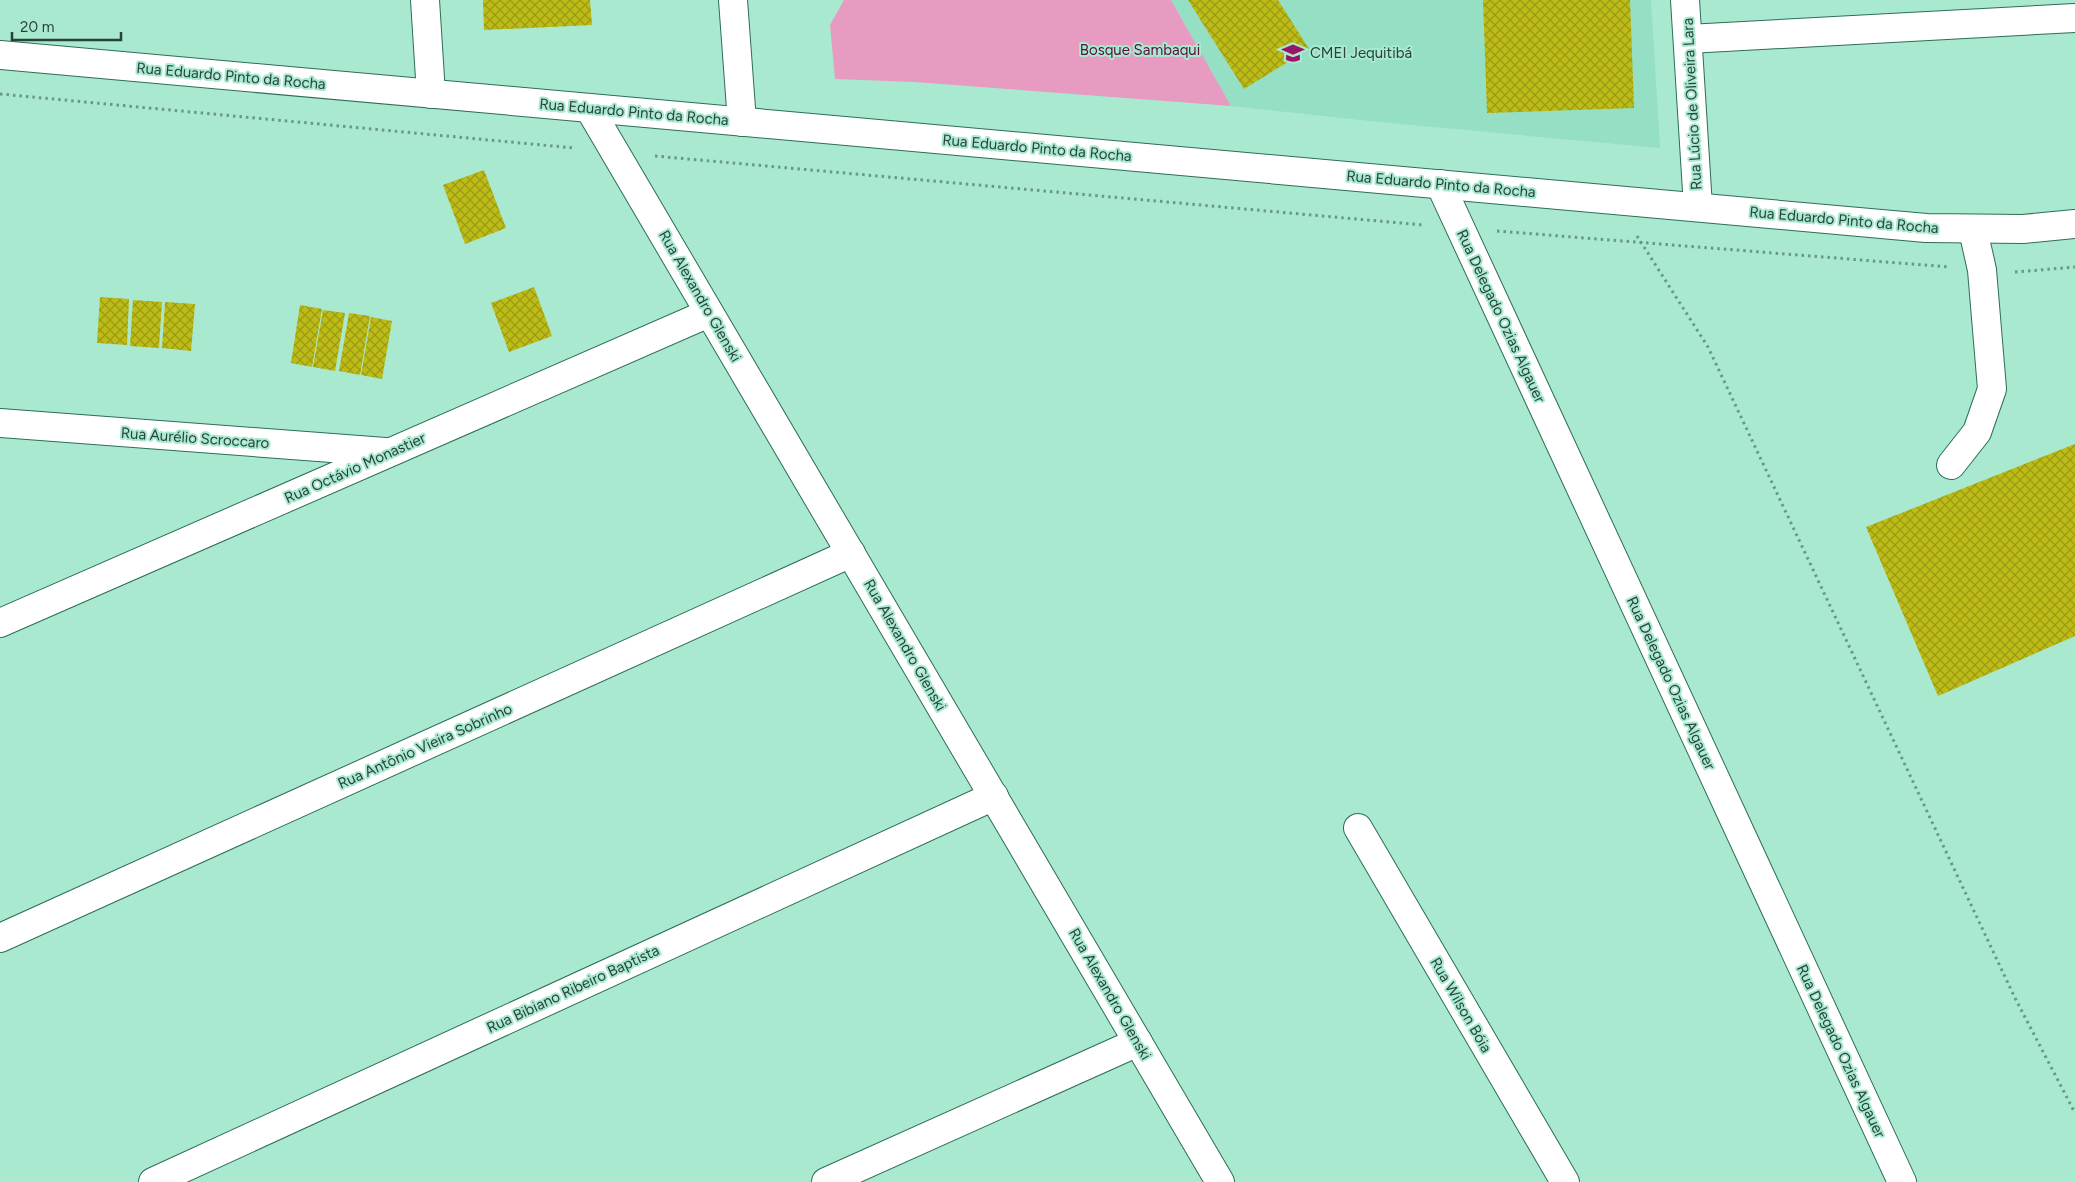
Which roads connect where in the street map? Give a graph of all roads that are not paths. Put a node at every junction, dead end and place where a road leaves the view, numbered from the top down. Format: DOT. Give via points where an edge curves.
graph roads {
  1 [pos="424,0"];
  2 [pos="733,0"];
  3 [pos="1685,0"];
  4 [pos="2075,18"];
  5 [pos="1688,38"];
  6 [pos="0,55"];
  7 [pos="431,94"];
  8 [pos="589,108"];
  9 [pos="742,122"];
  10 [pos="1440,184"];
  11 [pos="1698,207"];
  12 [pos="2075,224"];
  13 [pos="1972,230"];
  14 [pos="710,313"];
  15 [pos="0,423"];
  16 [pos="389,453"];
  17 [pos="1950,465"];
  18 [pos="851,553"];
  19 [pos="0,623"];
  20 [pos="994,796"];
  21 [pos="1358,828"];
  22 [pos="0,938"];
  23 [pos="1138,1042"];
  24 [pos="153,1182"];
  25 [pos="826,1182"];
  26 [pos="1220,1182"];
  27 [pos="1565,1182"];
  28 [pos="1902,1182"];
  1 -- 7 [label="street"];
  2 -- 9 [label="street"];
  3 -- 5 [label="street, Rua Lúcio de Oliveira Lara"];
  4 -- 5 [label="street"];
  5 -- 11 [label="street, Rua Lúcio de Oliveira Lara"];
  6 -- 7 [label="street, Rua Eduardo Pinto da Rocha"];
  7 -- 8 [label="street, Rua Eduardo Pinto da Rocha"];
  8 -- 9 [label="street, Rua Eduardo Pinto da Rocha"];
  8 -- 14 [label="street, Rua Alexandro Glenski"];
  9 -- 10 [label="street, Rua Eduardo Pinto da Rocha"];
  10 -- 11 [label="street, Rua Eduardo Pinto da Rocha"];
  10 -- 28 [label="street, Rua Delegado Ozias Algauer"];
  11 -- 13 [label="street, Rua Eduardo Pinto da Rocha"];
  12 -- 13 [label="street, Rua Eduardo Pinto da Rocha"];
  13 -- 17 [label="street" via="1982,270 1992,389 1977,432"];
  14 -- 16 [label="street, Rua Octávio Monastier"];
  14 -- 18 [label="street, Rua Alexandro Glenski"];
  15 -- 16 [label="street, Rua Aurélio Scroccaro"];
  16 -- 19 [label="street, Rua Octávio Monastier"];
  18 -- 20 [label="street, Rua Alexandro Glenski"];
  18 -- 22 [label="street, Rua Antônio Vieira Sobrinho"];
  20 -- 23 [label="street, Rua Alexandro Glenski"];
  20 -- 24 [label="street, Rua Bibiano Ribeiro Baptista"];
  21 -- 27 [label="street, Rua Wilson Bóia"];
  23 -- 25 [label="street"];
  23 -- 26 [label="street, Rua Alexandro Glenski"];
}
